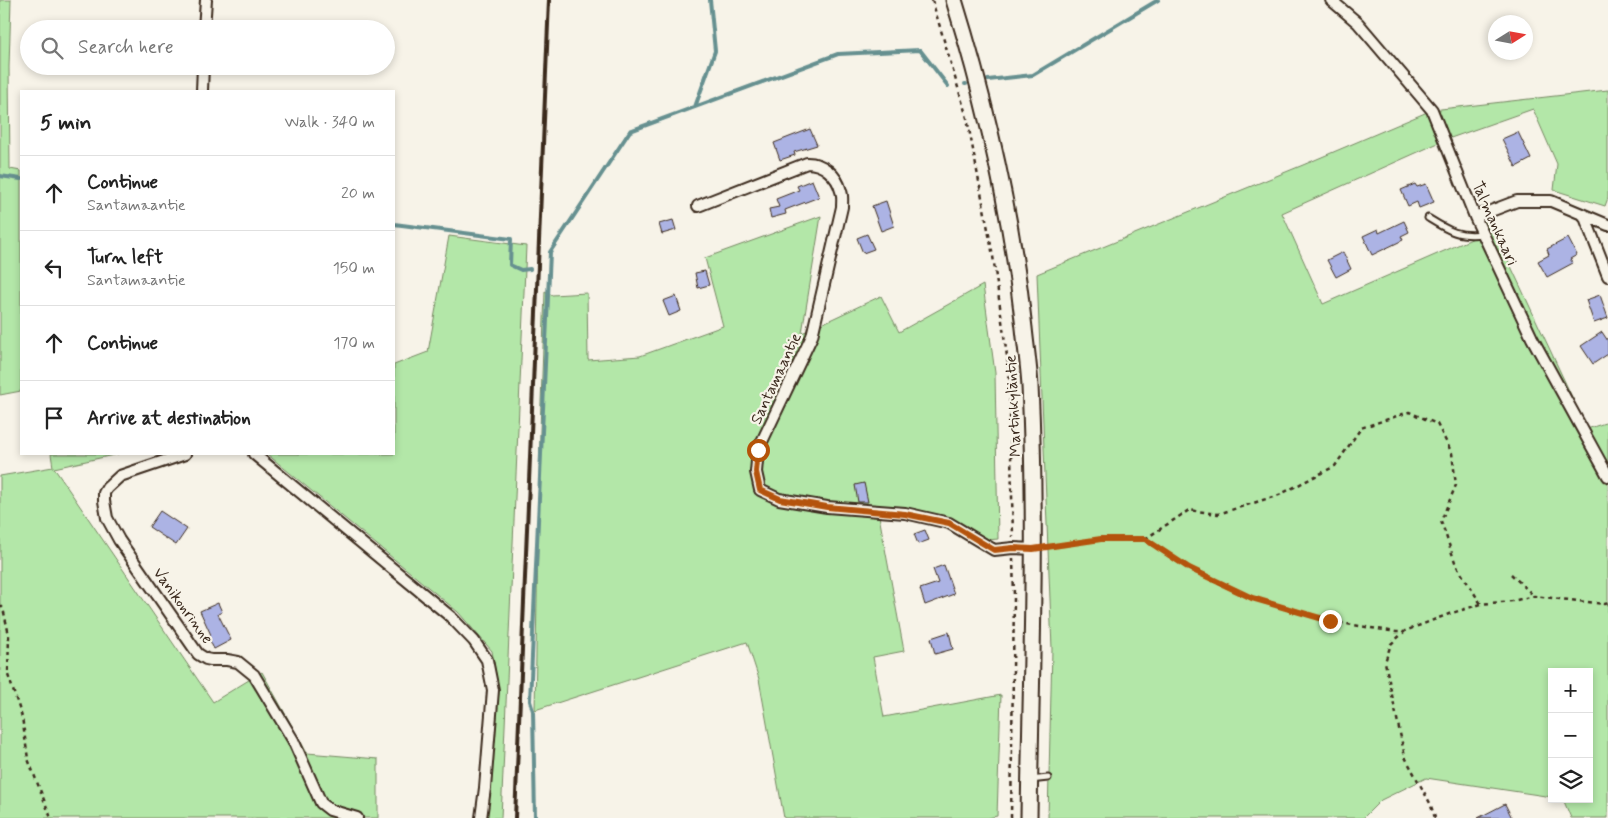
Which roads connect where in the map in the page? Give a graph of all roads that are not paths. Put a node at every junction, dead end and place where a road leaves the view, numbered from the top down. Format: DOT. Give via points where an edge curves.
graph roads {
  1 [pos="206,0"];
  2 [pos="954,0"];
  3 [pos="1331,0"];
  4 [pos="205,20"];
  5 [pos="203,75"];
  6 [pos="202,90"];
  7 [pos="698,206"];
  8 [pos="1584,216"];
  9 [pos="1475,217"];
  10 [pos="1428,218"];
  11 [pos="1608,225"];
  12 [pos="1483,234"];
  13 [pos="1608,276"];
  14 [pos="183,455"];
  15 [pos="255,455"];
  16 [pos="1608,476"];
  17 [pos="1033,549"];
  18 [pos="1048,778"];
  19 [pos="1030,780"];
  20 [pos="357,818"];
  21 [pos="481,818"];
  22 [pos="1029,818"];
  1 -- 4 [label="street"];
  2 -- 17 [label="street, Martinkyläntie" via="986,112 1019,281 1030,384"];
  3 -- 9 [label="street, Talmankaari" via="1358,23 1432,110"];
  5 -- 6 [label="street"];
  7 -- 17 [label="street, Santamaantie" via="807,163 817,163 828,170 841,191 842,207 812,336 758,450 756,472 760,490 780,499 905,514 949,523 994,550"];
  8 -- 9 [label="street" via="1551,201 1517,201"];
  8 -- 11 [label="street"];
  8 -- 13 [label="street"];
  9 -- 12 [label="street, Talmankaari"];
  10 -- 12 [label="lane" via="1467,236"];
  12 -- 16 [label="street, Talmankaari" via="1532,338"];
  14 -- 20 [label="street, Vanikonrinne" via="114,480 104,493 107,518 198,654 206,659 238,662 254,675 293,740 321,802 330,810"];
  15 -- 21 [label="street" via="451,617 487,660 493,690"];
  17 -- 19 [label="street, Martinkyläntie"];
  18 -- 19 [label="lane"];
  19 -- 22 [label="street, Martinkyläntie"];
}
